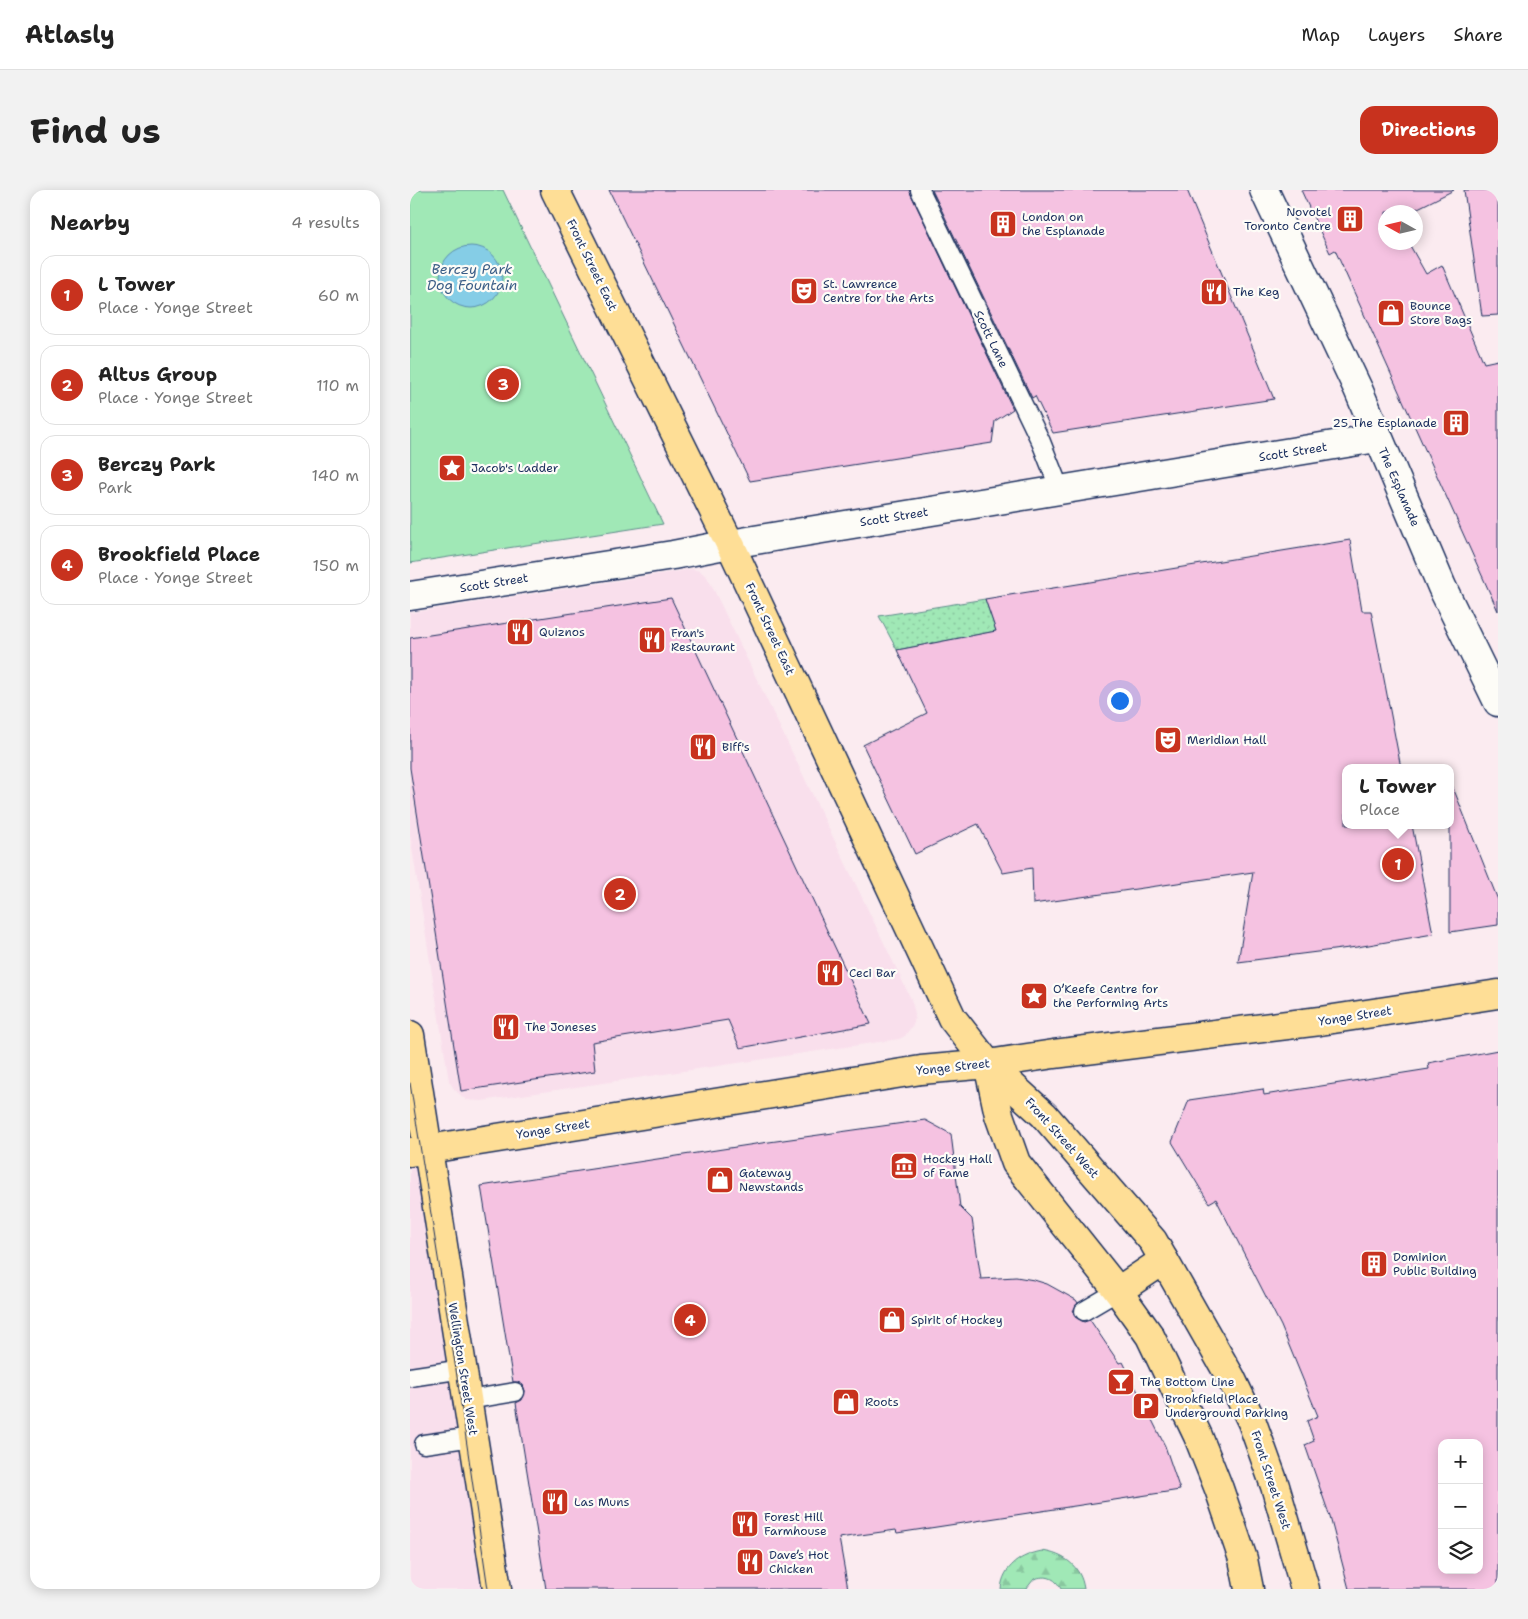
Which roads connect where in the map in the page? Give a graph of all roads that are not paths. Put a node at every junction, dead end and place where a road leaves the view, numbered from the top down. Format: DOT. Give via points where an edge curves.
graph roads {
  1 [pos="555,190"];
  2 [pos="920,190"];
  3 [pos="1264,190"];
  4 [pos="1377,438"];
  5 [pos="1060,490"];
  6 [pos="730,544"];
  7 [pos="410,596"];
  8 [pos="1498,702"];
  9 [pos="1498,994"];
  10 [pos="410,1036"];
  11 [pos="988,1064"];
  12 [pos="419,1150"];
  13 [pos="1164,1260"];
  14 [pos="1118,1291"];
  15 [pos="1084,1311"];
  16 [pos="463,1369"];
  17 [pos="410,1377"];
  18 [pos="515,1392"];
  19 [pos="468,1400"];
  20 [pos="473,1436"];
  21 [pos="424,1444"];
  22 [pos="497,1589"];
  23 [pos="1249,1589"];
  24 [pos="1305,1589"];
  1 -- 6 [label="main road, Front Street East"];
  2 -- 5 [label="lane, Scott Lane" via="1041,442"];
  3 -- 4 [label="street, The Esplanade" via="1358,390"];
  4 -- 5 [label="street, Scott Street"];
  4 -- 8 [label="street, The Esplanade" via="1442,587"];
  5 -- 6 [label="street, Scott Street"];
  6 -- 7 [label="street, Scott Street"];
  6 -- 11 [label="main road, Front Street East" via="952,1018"];
  9 -- 11 [label="main road, Yonge Street" via="1320,1021"];
  10 -- 12 [label="main road, Wellington Street West"];
  11 -- 12 [label="main road, Yonge Street" via="921,1070"];
  11 -- 13 [label="main road, Front Street West" via="1044,1115 1153,1242"];
  11 -- 14 [label="main road" via="999,1115 1016,1163"];
  12 -- 16 [label="main road, Wellington Street West"];
  13 -- 14 [label="main road"];
  13 -- 24 [label="main road, Front Street West" via="1252,1422 1275,1486"];
  14 -- 15 [label="lane"];
  14 -- 23 [label="main road" via="1150,1336 1198,1436 1240,1550"];
  16 -- 17 [label="lane"];
  16 -- 19 [label="main road, Wellington Street West"];
  18 -- 19 [label="lane"];
  19 -- 20 [label="main road, Wellington Street West"];
  20 -- 21 [label="lane"];
  20 -- 22 [label="main road, Wellington Street West"];
}
